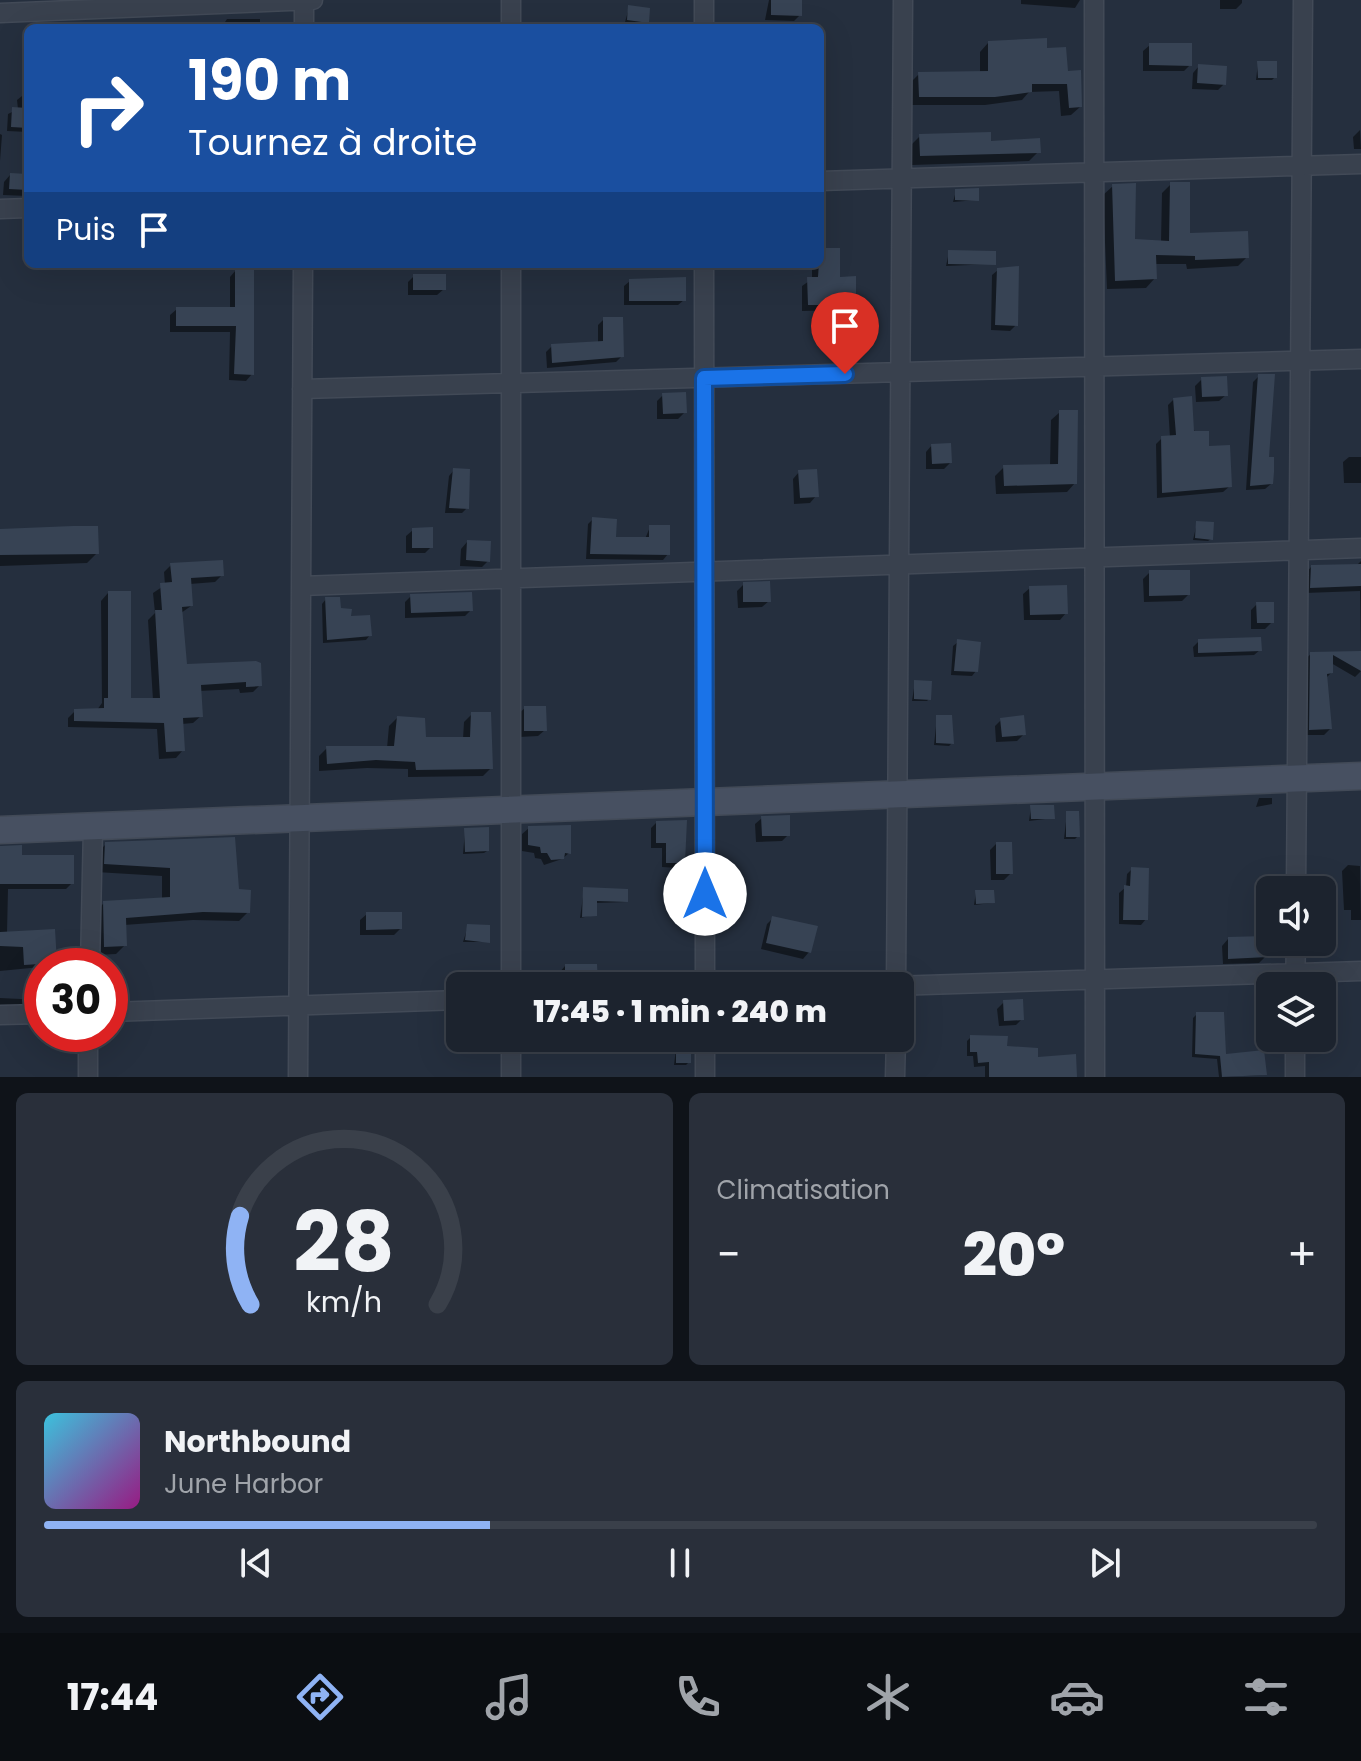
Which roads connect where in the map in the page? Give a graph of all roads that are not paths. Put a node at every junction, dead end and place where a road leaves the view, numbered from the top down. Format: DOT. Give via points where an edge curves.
graph roads {
  1 [pos="304,0"];
  2 [pos="313,0"];
  3 [pos="511,0"];
  4 [pos="704,0"];
  5 [pos="903,0"];
  6 [pos="1094,0"];
  7 [pos="1303,0"];
  8 [pos="0,13"];
  9 [pos="304,24"];
  10 [pos="511,24"];
  11 [pos="704,24"];
  12 [pos="1361,164"];
  13 [pos="1302,165"];
  14 [pos="1094,172"];
  15 [pos="902,179"];
  16 [pos="824,181"];
  17 [pos="24,208"];
  18 [pos="0,209"];
  19 [pos="303,268"];
  20 [pos="511,268"];
  21 [pos="704,268"];
  22 [pos="1361,359"];
  23 [pos="1301,361"];
  24 [pos="1095,367"];
  25 [pos="901,372"];
  26 [pos="704,378"];
  27 [pos="511,383"];
  28 [pos="302,389"];
  29 [pos="1361,548"];
  30 [pos="1299,550"];
  31 [pos="1095,557"];
  32 [pos="899,564"];
  33 [pos="705,571"];
  34 [pos="511,578"];
  35 [pos="301,586"];
  36 [pos="1361,776"];
  37 [pos="1297,779"];
  38 [pos="1095,787"];
  39 [pos="898,795"];
  40 [pos="705,802"];
  41 [pos="511,810"];
  42 [pos="299,819"];
  43 [pos="93,827"];
  44 [pos="0,830"];
  45 [pos="1296,876"];
  46 [pos="90,948"];
  47 [pos="1361,971"];
  48 [pos="511,972"];
  49 [pos="705,972"];
  50 [pos="895,972"];
  51 [pos="1336,974"];
  52 [pos="1095,979"];
  53 [pos="1256,979"];
  54 [pos="914,985"];
  55 [pos="446,1001"];
  56 [pos="299,1006"];
  57 [pos="128,1011"];
  58 [pos="24,1014"];
  59 [pos="0,1015"];
  60 [pos="88,1052"];
  61 [pos="511,1052"];
  62 [pos="705,1052"];
  63 [pos="896,1052"];
  64 [pos="1295,1052"];
  65 [pos="88,1077"];
  66 [pos="298,1077"];
  67 [pos="511,1077"];
  68 [pos="705,1077"];
  69 [pos="895,1077"];
  70 [pos="1095,1077"];
  71 [pos="1295,1077"];
  1 -- 2 [label="street"];
  1 -- 8 [label="street"];
  1 -- 9 [label="street"];
  3 -- 10 [label="street"];
  4 -- 11 [label="street"];
  5 -- 15 [label="street"];
  6 -- 14 [label="street"];
  7 -- 13 [label="street"];
  12 -- 13 [label="street"];
  13 -- 14 [label="street"];
  13 -- 23 [label="street"];
  14 -- 15 [label="street"];
  14 -- 24 [label="street"];
  15 -- 16 [label="street"];
  15 -- 25 [label="street"];
  17 -- 18 [label="street"];
  19 -- 28 [label="street"];
  20 -- 27 [label="street"];
  21 -- 26 [label="street"];
  22 -- 23 [label="street"];
  23 -- 24 [label="street"];
  23 -- 30 [label="street"];
  24 -- 25 [label="street"];
  24 -- 31 [label="street"];
  25 -- 26 [label="street"];
  25 -- 32 [label="street"];
  26 -- 27 [label="street"];
  26 -- 33 [label="street"];
  27 -- 28 [label="street"];
  27 -- 34 [label="street"];
  28 -- 35 [label="street"];
  29 -- 30 [label="street"];
  30 -- 31 [label="street"];
  30 -- 37 [label="street"];
  31 -- 32 [label="street"];
  31 -- 38 [label="street"];
  32 -- 33 [label="street"];
  32 -- 39 [label="street"];
  33 -- 34 [label="street"];
  33 -- 40 [label="street"];
  34 -- 35 [label="street"];
  34 -- 41 [label="street"];
  35 -- 42 [label="street"];
  36 -- 37 [label="main road"];
  37 -- 38 [label="main road"];
  37 -- 45 [label="street"];
  38 -- 39 [label="main road"];
  38 -- 52 [label="street"];
  39 -- 40 [label="main road"];
  39 -- 50 [label="street"];
  40 -- 41 [label="main road"];
  40 -- 49 [label="street"];
  41 -- 42 [label="main road"];
  41 -- 48 [label="street"];
  42 -- 43 [label="main road"];
  42 -- 56 [label="street"];
  43 -- 44 [label="main road"];
  43 -- 46 [label="street"];
  47 -- 51 [label="street"];
  52 -- 53 [label="street"];
  52 -- 54 [label="street"];
  52 -- 70 [label="street"];
  55 -- 56 [label="street"];
  56 -- 57 [label="street"];
  56 -- 66 [label="street"];
  58 -- 59 [label="street"];
  60 -- 65 [label="street"];
  61 -- 67 [label="street"];
  62 -- 68 [label="street"];
  63 -- 69 [label="street"];
  64 -- 71 [label="street"];
}
